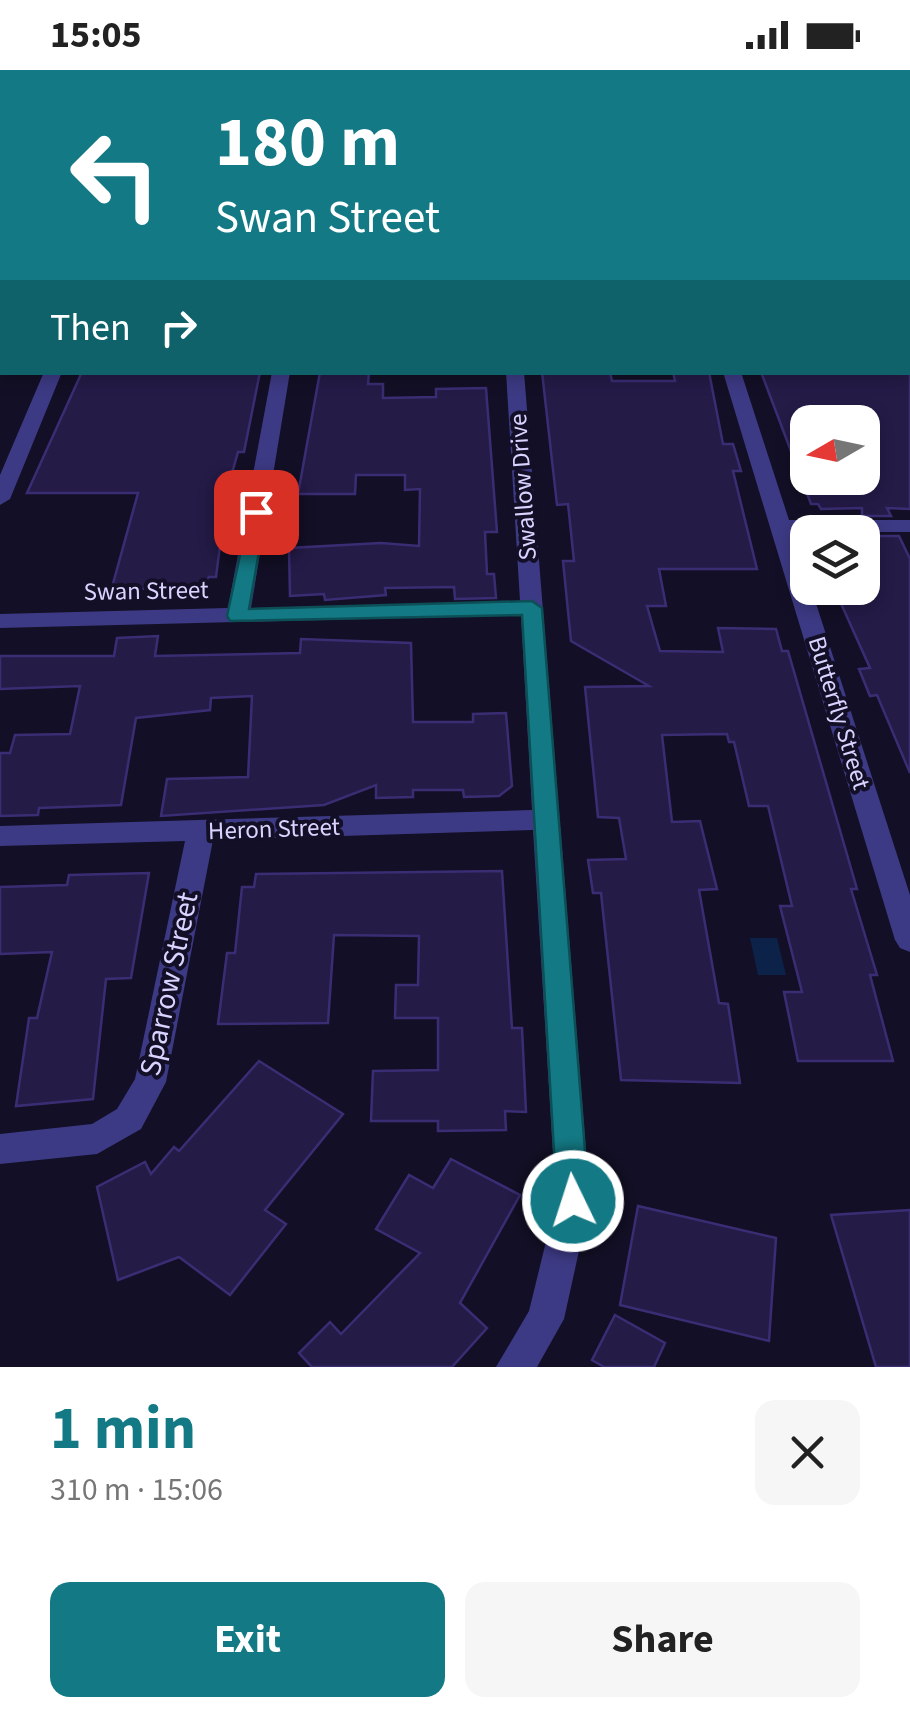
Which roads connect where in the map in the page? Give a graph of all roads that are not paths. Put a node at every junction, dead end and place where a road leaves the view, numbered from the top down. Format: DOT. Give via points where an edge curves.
graph roads {
  1 [pos="52,375"];
  2 [pos="280,375"];
  3 [pos="515,375"];
  4 [pos="733,375"];
  5 [pos="0,498"];
  6 [pos="780,526"];
  7 [pos="910,526"];
  8 [pos="532,608"];
  9 [pos="238,616"];
  10 [pos="0,621"];
  11 [pos="547,820"];
  12 [pos="201,831"];
  13 [pos="0,836"];
  14 [pos="910,940"];
  15 [pos="0,1149"];
  16 [pos="515,1367"];
  1 -- 5 [label="street"];
  2 -- 9 [label="street"];
  3 -- 8 [label="street, Swallow Drive"];
  4 -- 6 [label="street, Butterfly Street"];
  6 -- 7 [label="street"];
  6 -- 14 [label="street, Butterfly Street"];
  8 -- 9 [label="street, Swan Street"];
  8 -- 11 [label="street, Swallow Drive"];
  9 -- 10 [label="street, Swan Street"];
  11 -- 12 [label="street, Heron Street"];
  11 -- 16 [label="street, Swallow Drive" via="573,1201 546,1320"];
  12 -- 13 [label="street, Heron Street"];
  12 -- 15 [label="street, Sparrow Street" via="150,1082 129,1119 98,1139"];
}
